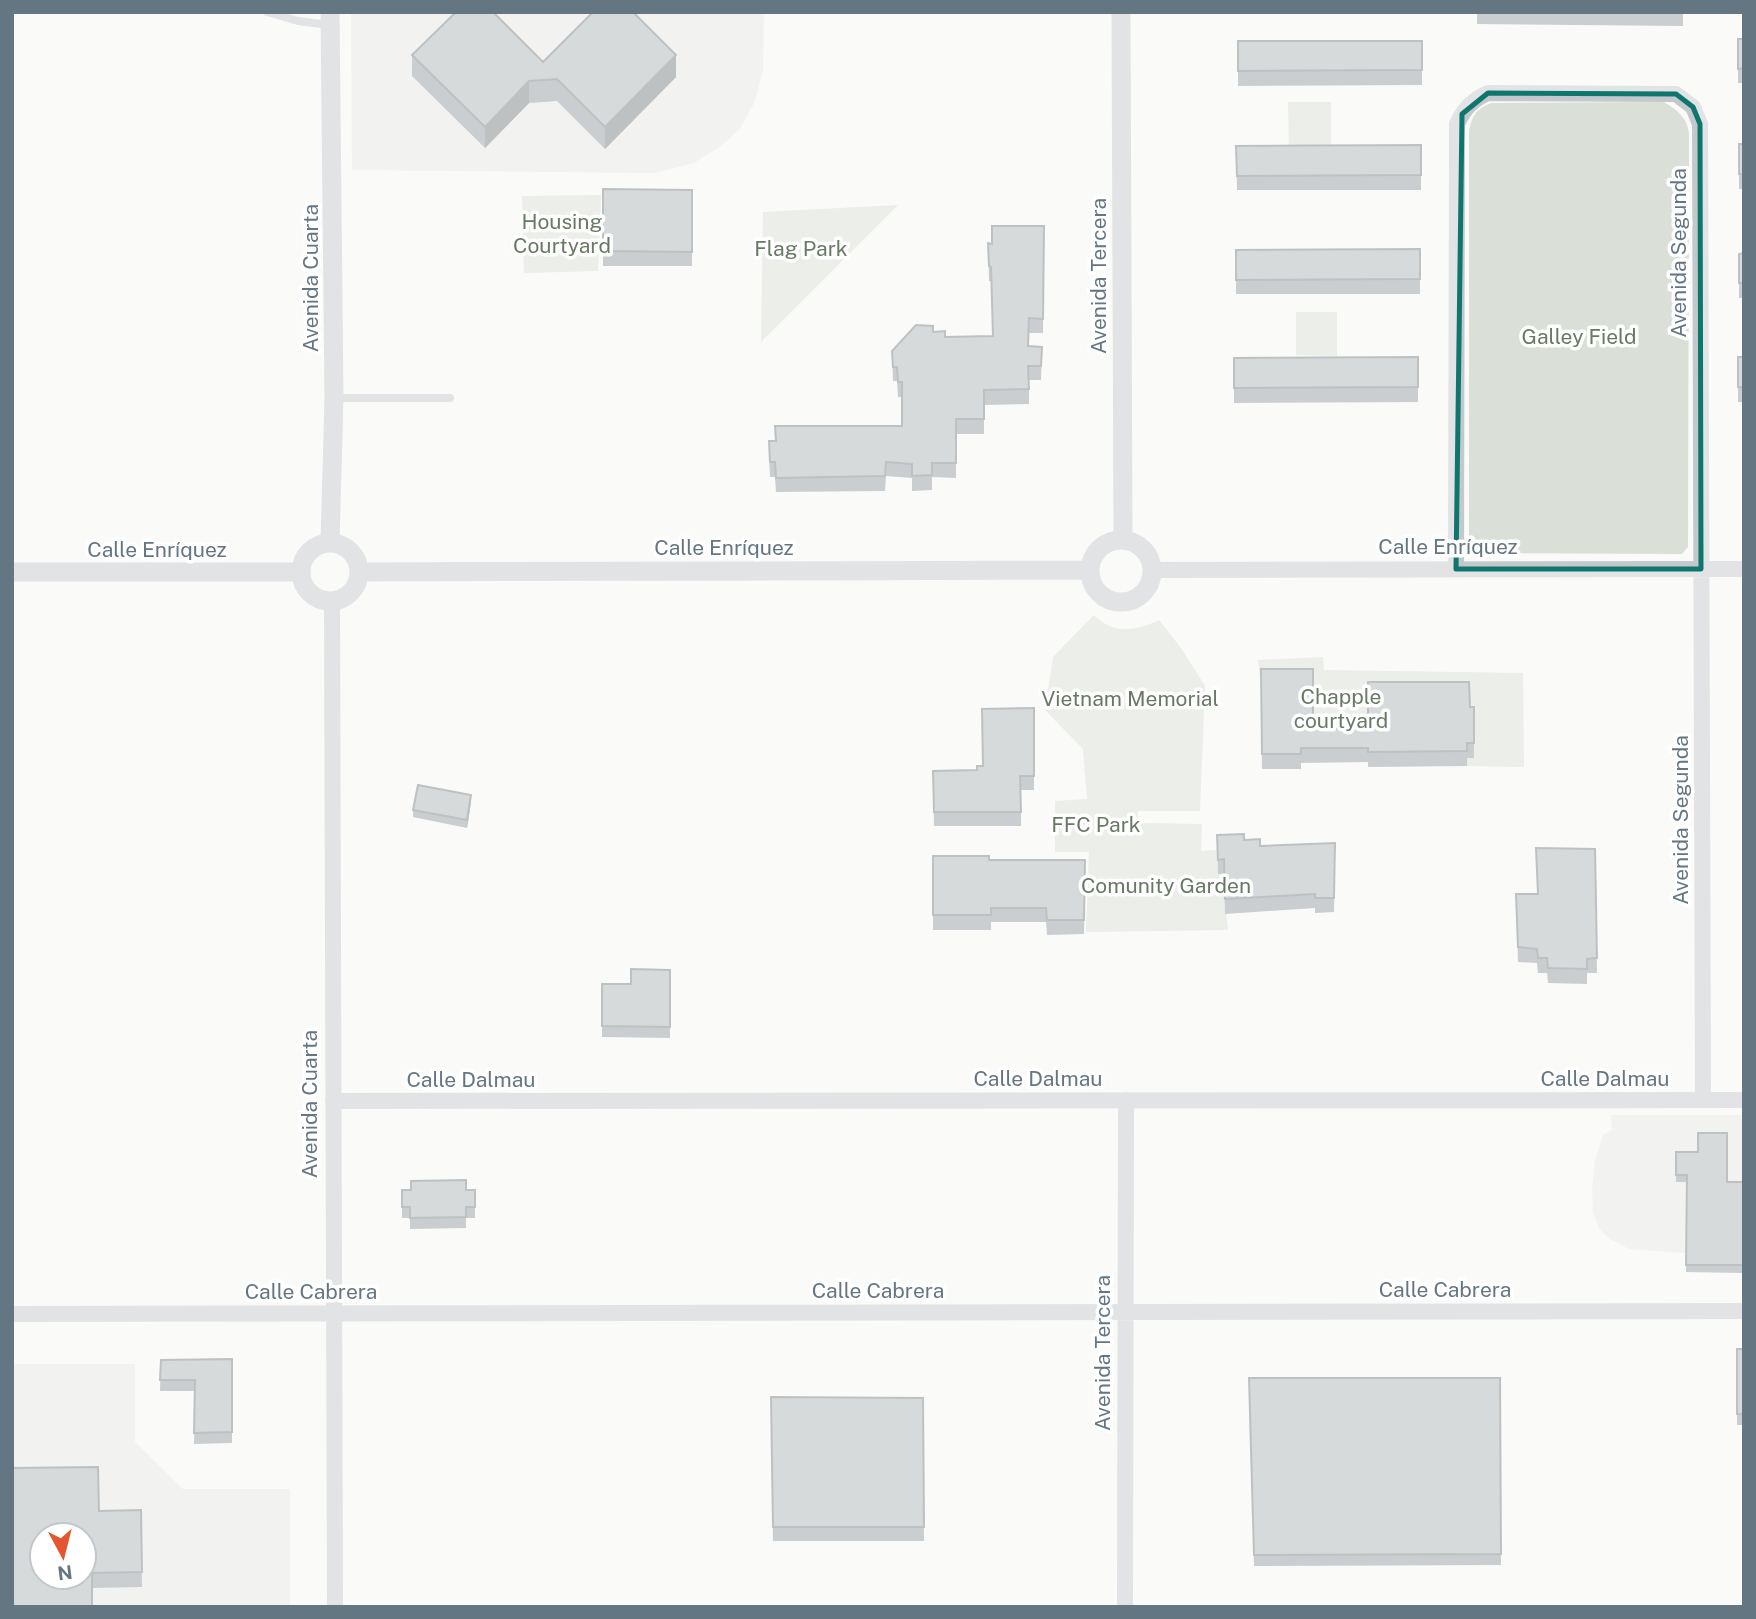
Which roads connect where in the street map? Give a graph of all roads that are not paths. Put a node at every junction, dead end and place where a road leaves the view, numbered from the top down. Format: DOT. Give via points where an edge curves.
graph roads {
  1 [pos="267,12"];
  2 [pos="1121,12"];
  3 [pos="330,19"];
  4 [pos="334,398"];
  5 [pos="450,398"];
  6 [pos="1124,539"];
  7 [pos="330,543"];
  8 [pos="1090,569"];
  9 [pos="1456,569"];
  10 [pos="1701,569"];
  11 [pos="1744,569"];
  12 [pos="1153,570"];
  13 [pos="12,572"];
  14 [pos="301,572"];
  15 [pos="359,572"];
  16 [pos="332,600"];
  17 [pos="1126,1100"];
  18 [pos="1703,1100"];
  19 [pos="1744,1100"];
  20 [pos="333,1101"];
  21 [pos="1744,1311"];
  22 [pos="1126,1312"];
  23 [pos="334,1313"];
  24 [pos="12,1314"];
  25 [pos="335,1607"];
  26 [pos="1125,1607"];
  1 -- 3 [label="lane" via="298,20"];
  2 -- 6 [label="street, Avenida Tercera"];
  3 -- 4 [label="street, Avenida Cuarta"];
  4 -- 5 [label="lane"];
  4 -- 7 [label="street, Avenida Cuarta"];
  6 -- 8 [label="street" via="1104,544"];
  6 -- 12 [label="street" via="1141,546"];
  7 -- 14 [label="street" via="313,549"];
  7 -- 15 [label="street" via="347,549"];
  8 -- 12 [label="street" via="1095,589 1111,601 1121,602 1140,596"];
  8 -- 15 [label="street, Calle Enríquez"];
  9 -- 10 [label="street, Calle Enríquez"];
  9 -- 10 [label="street, Avenida Segunda" via="1457,124 1469,104 1488,93 1676,94 1698,116"];
  9 -- 12 [label="street, Calle Enríquez"];
  10 -- 11 [label="street, Calle Enríquez"];
  10 -- 18 [label="street, Avenida Segunda"];
  13 -- 14 [label="street, Calle Enríquez"];
  14 -- 16 [label="street" via="307,589 323,600"];
  15 -- 16 [label="street" via="348,595"];
  16 -- 20 [label="street, Avenida Cuarta"];
  17 -- 18 [label="street, Calle Dalmau"];
  17 -- 20 [label="street, Calle Dalmau"];
  17 -- 22 [label="street, Avenida Tercera"];
  18 -- 19 [label="street, Calle Dalmau"];
  20 -- 23 [label="street, Avenida Cuarta"];
  21 -- 22 [label="street, Calle Cabrera"];
  22 -- 23 [label="street, Calle Cabrera"];
  22 -- 26 [label="street, Avenida Tercera"];
  23 -- 24 [label="street, Calle Cabrera"];
  23 -- 25 [label="street, Avenida Cuarta"];
}
